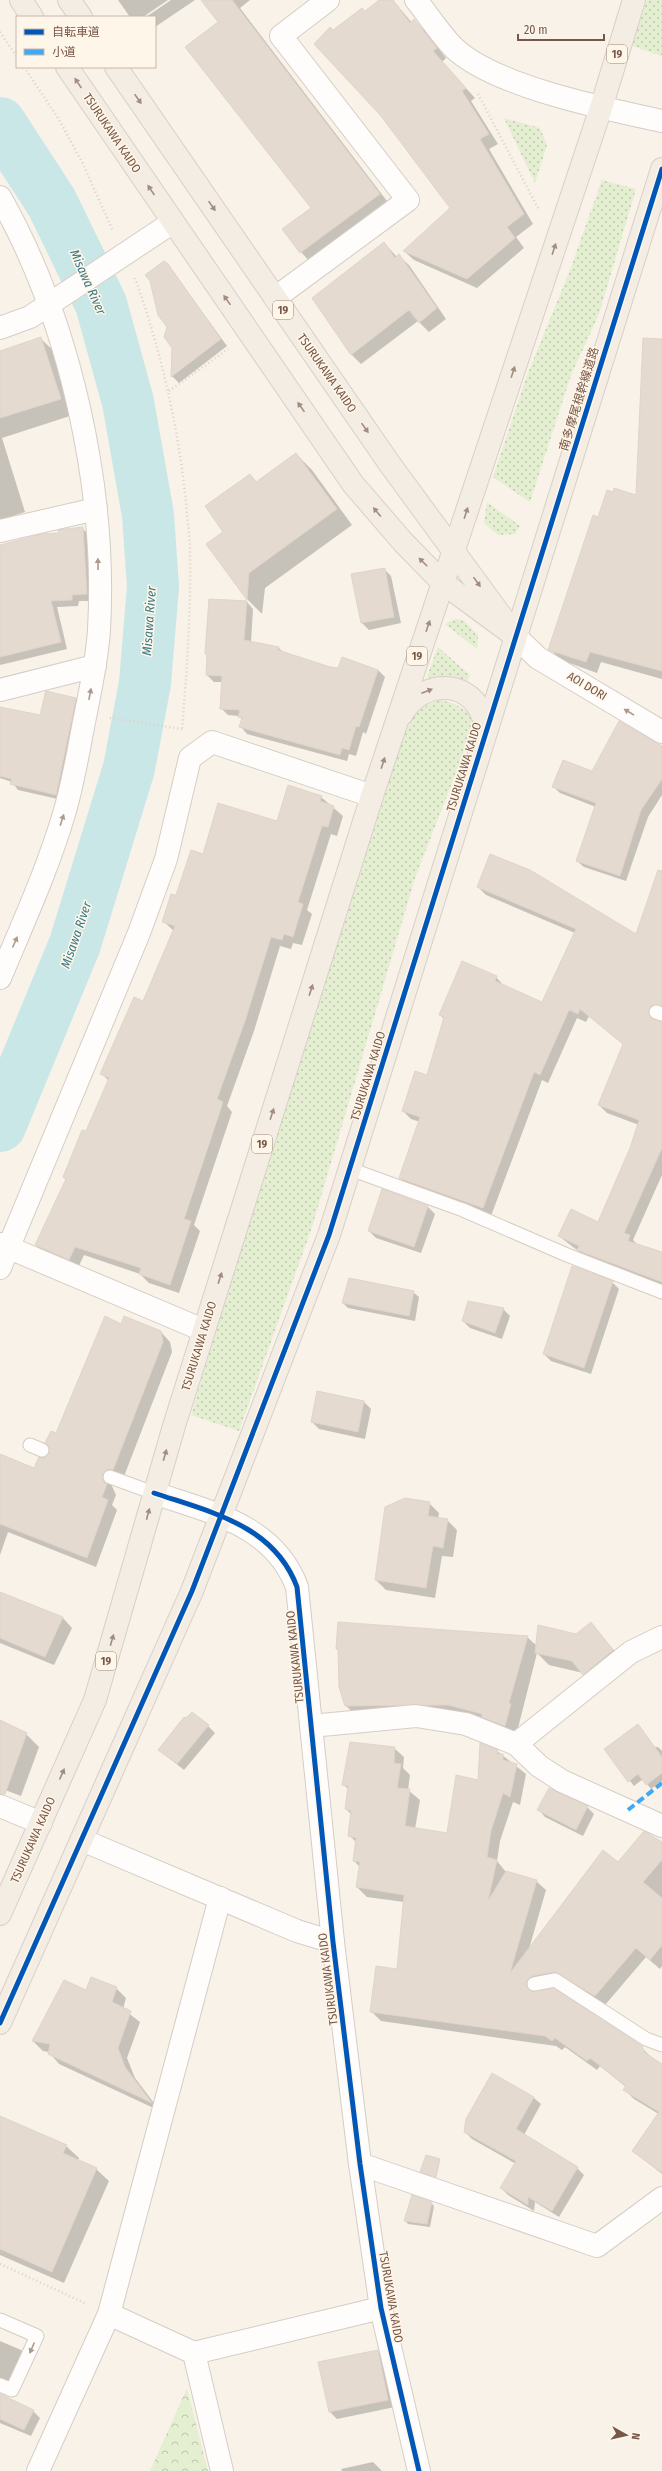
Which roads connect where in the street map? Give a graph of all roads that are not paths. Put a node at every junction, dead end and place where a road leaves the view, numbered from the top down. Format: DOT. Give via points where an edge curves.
graph roads {
  1 [pos="20,0"];
  2 [pos="69,0"];
  3 [pos="328,0"];
  4 [pos="416,0"];
  5 [pos="634,0"];
  6 [pos="31,16"];
  7 [pos="80,16"];
  8 [pos="68,68"];
  9 [pos="117,68"];
  10 [pos="600,108"];
  11 [pos="662,121"];
  12 [pos="662,169"];
  13 [pos="0,197"];
  14 [pos="173,222"];
  15 [pos="275,298"];
  16 [pos="58,299"];
  17 [pos="0,328"];
  18 [pos="96,508"];
  19 [pos="0,531"];
  20 [pos="454,550"];
  21 [pos="443,583"];
  22 [pos="515,636"];
  23 [pos="95,666"];
  24 [pos="0,690"];
  25 [pos="487,728"];
  26 [pos="394,730"];
  27 [pos="662,732"];
  28 [pos="372,796"];
  29 [pos="0,978"];
  30 [pos="350,1169"];
  31 [pos="4,1246"];
  32 [pos="0,1268"];
  33 [pos="662,1292"];
  34 [pos="203,1330"];
  35 [pos="30,1444"];
  36 [pos="42,1450"];
  37 [pos="110,1477"];
  38 [pos="154,1493"];
  39 [pos="221,1516"];
  40 [pos="662,1637"];
  41 [pos="311,1726"];
  42 [pos="516,1744"];
  43 [pos="0,1806"];
  44 [pos="41,1822"];
  45 [pos="662,1826"];
  46 [pos="82,1840"];
  47 [pos="220,1898"];
  48 [pos="0,1914"];
  49 [pos="333,1942"];
  50 [pos="534,1984"];
  51 [pos="0,2024"];
  52 [pos="662,2045"];
  53 [pos="360,2164"];
  54 [pos="662,2198"];
  55 [pos="380,2308"];
  56 [pos="109,2314"];
  57 [pos="0,2320"];
  58 [pos="194,2353"];
  59 [pos="0,2385"];
  60 [pos="38,2471"];
  61 [pos="222,2471"];
  62 [pos="419,2471"];
  1 -- 6 [label="main road"];
  2 -- 7 [label="main road"];
  3 -- 15 [label="street" via="281,36 408,200"];
  4 -- 10 [label="street" via="452,46 477,64 505,78"];
  5 -- 10 [label="main road, 19"];
  14 -- 8 [label="main road, TSURUKAWA KAIDO, one-way"];
  9 -- 15 [label="main road, TSURUKAWA KAIDO / 19, one-way"];
  10 -- 11 [label="street"];
  20 -- 10 [label="main road, 19, one-way"];
  12 -- 22 [label="main road, 南多摩尾根幹線道路"];
  13 -- 16 [label="street"];
  14 -- 16 [label="street"];
  21 -- 14 [label="main road, TSURUKAWA KAIDO, one-way" via="402,542 353,484"];
  15 -- 20 [label="main road, TSURUKAWA KAIDO / 19, one-way" via="389,463"];
  16 -- 17 [label="street" via="30,317"];
  16 -- 18 [label="street"];
  18 -- 19 [label="street"];
  23 -- 18 [label="street, one-way" via="99,629"];
  20 -- 21 [label="main road, 19"];
  20 -- 22 [label="main road, TSURUKAWA KAIDO / 19, one-way"];
  21 -- 22 [label="main road, TSURUKAWA KAIDO"];
  26 -- 21 [label="main road, TSURUKAWA KAIDO / 19, one-way"];
  22 -- 25 [label="main road, TSURUKAWA KAIDO"];
  27 -- 22 [label="street, AOI DORI, one-way" via="538,658"];
  23 -- 24 [label="street"];
  29 -- 23 [label="street, one-way" via="42,880 64,813"];
  26 -- 25 [label="main road, one-way" via="405,708 415,697 437,688 462,692 473,700 482,711"];
  25 -- 30 [label="main road, TSURUKAWA KAIDO"];
  28 -- 26 [label="main road, TSURUKAWA KAIDO / 19, one-way"];
  28 -- 31 [label="street" via="212,742 190,758 166,859 139,933"];
  34 -- 28 [label="main road, TSURUKAWA KAIDO / 19, one-way"];
  30 -- 33 [label="lane" via="463,1210"];
  30 -- 39 [label="main road, TSURUKAWA KAIDO" via="329,1235"];
  31 -- 32 [label="street"];
  31 -- 34 [label="street"];
  38 -- 34 [label="main road, TSURUKAWA KAIDO / 19, one-way"];
  35 -- 36 [label="lane"];
  37 -- 38 [label="lane"];
  38 -- 39 [label="street, TSURUKAWA KAIDO"];
  44 -- 38 [label="main road, TSURUKAWA KAIDO / 19, one-way" via="95,1700"];
  39 -- 41 [label="street, TSURUKAWA KAIDO" via="253,1532 278,1553 290,1570 297,1587 300,1609"];
  39 -- 46 [label="main road, TSURUKAWA KAIDO" via="192,1591"];
  40 -- 42 [label="street" via="632,1652"];
  41 -- 42 [label="street" via="416,1716 466,1724"];
  41 -- 49 [label="street, TSURUKAWA KAIDO"];
  42 -- 45 [label="street" via="539,1766 562,1781"];
  43 -- 44 [label="street"];
  44 -- 48 [label="main road, TSURUKAWA KAIDO / 19"];
  46 -- 47 [label="street"];
  46 -- 51 [label="main road, TSURUKAWA KAIDO"];
  47 -- 49 [label="street" via="297,1931"];
  47 -- 56 [label="street"];
  49 -- 53 [label="street, TSURUKAWA KAIDO"];
  50 -- 52 [label="lane" via="556,1980 646,2039"];
  53 -- 54 [label="street" via="597,2246"];
  53 -- 55 [label="street, TSURUKAWA KAIDO"];
  55 -- 58 [label="street"];
  55 -- 62 [label="street, TSURUKAWA KAIDO"];
  56 -- 58 [label="street"];
  56 -- 60 [label="street"];
  57 -- 59 [label="lane, one-way" via="37,2336 12,2390"];
  58 -- 61 [label="street"];
}
